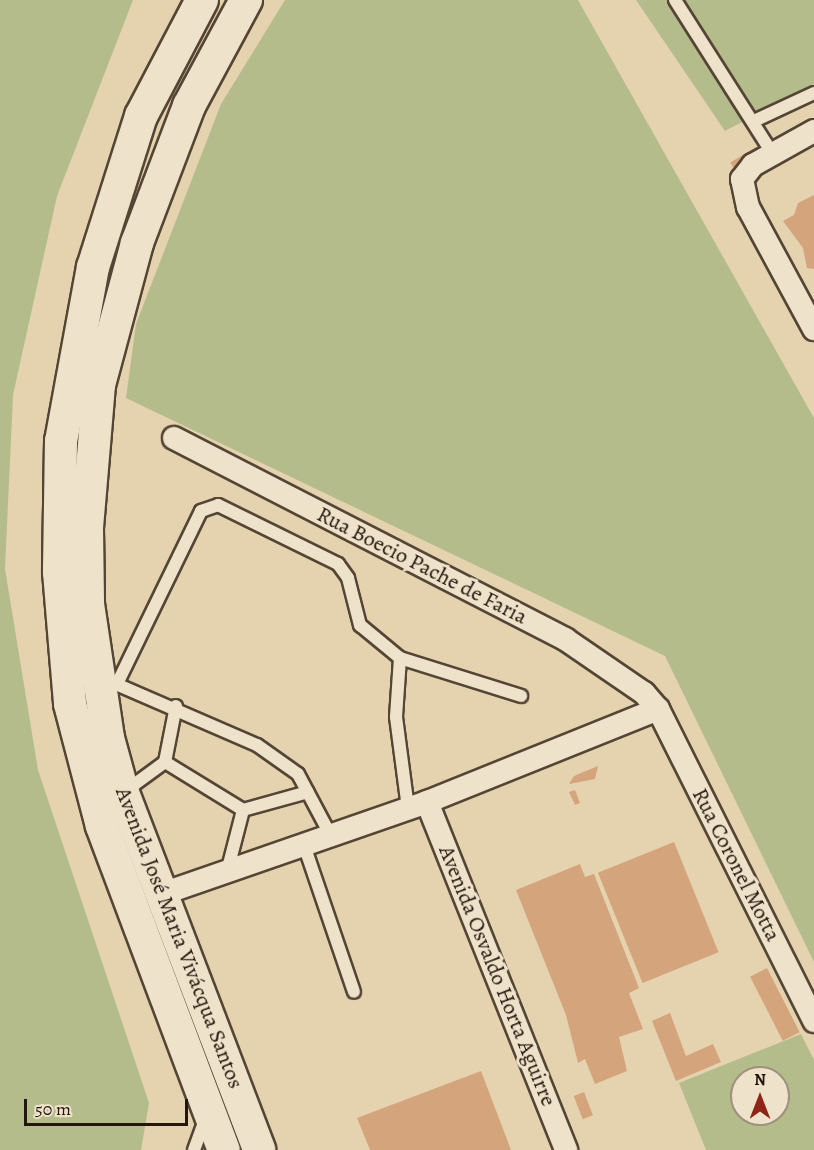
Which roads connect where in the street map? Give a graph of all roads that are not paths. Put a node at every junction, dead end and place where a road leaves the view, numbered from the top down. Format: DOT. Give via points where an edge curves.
graph roads {
  1 [pos="202,0"];
  2 [pos="246,0"];
  3 [pos="675,0"];
  4 [pos="814,93"];
  5 [pos="754,121"];
  6 [pos="814,131"];
  7 [pos="772,153"];
  8 [pos="814,329"];
  9 [pos="174,438"];
  10 [pos="400,658"];
  11 [pos="108,680"];
  12 [pos="521,696"];
  13 [pos="176,706"];
  14 [pos="658,709"];
  15 [pos="165,762"];
  16 [pos="308,792"];
  17 [pos="123,793"];
  18 [pos="418,805"];
  19 [pos="243,810"];
  20 [pos="331,836"];
  21 [pos="304,845"];
  22 [pos="227,872"];
  23 [pos="159,895"];
  24 [pos="354,992"];
  25 [pos="814,1021"];
  26 [pos="209,1110"];
  27 [pos="194,1150"];
  28 [pos="224,1150"];
  29 [pos="259,1150"];
  30 [pos="566,1150"];
  1 -- 26 [label="main road, Avenida José Maria Vivácqua Santos" via="141,117 93,267 61,441 59,572 70,704 102,826"];
  2 -- 11 [label="main road, Avenida José Maria Vivácqua Santos" via="189,106 161,176 118,305 99,385 87,529 88,604"];
  3 -- 5 [label="lane"];
  4 -- 5 [label="lane"];
  5 -- 7 [label="lane"];
  6 -- 7 [label="street"];
  7 -- 8 [label="street" via="742,178 748,207"];
  9 -- 14 [label="street, Rua Boecio Pache de Faria" via="565,639 625,677"];
  10 -- 11 [label="lane" via="360,625 348,578 338,564 218,505 201,511"];
  10 -- 12 [label="lane"];
  10 -- 18 [label="lane" via="396,717"];
  11 -- 13 [label="lane"];
  11 -- 17 [label="main road, Avenida José Maria Vivácqua Santos"];
  13 -- 15 [label="lane"];
  13 -- 16 [label="lane" via="257,745 298,774"];
  14 -- 18 [label="street"];
  14 -- 25 [label="street, Rua Coronel Motta"];
  15 -- 17 [label="lane"];
  15 -- 19 [label="lane"];
  16 -- 19 [label="lane"];
  16 -- 20 [label="lane"];
  17 -- 23 [label="main road, Avenida José Maria Vivácqua Santos"];
  18 -- 20 [label="street"];
  18 -- 30 [label="street, Avenida Osvaldo Horta Aguirre"];
  19 -- 22 [label="lane"];
  20 -- 21 [label="street"];
  21 -- 22 [label="street"];
  21 -- 24 [label="lane"];
  22 -- 23 [label="street"];
  23 -- 29 [label="main road, Avenida José Maria Vivácqua Santos"];
  26 -- 27 [label="lane"];
  26 -- 28 [label="main road, Avenida José Maria Vivácqua Santos"];
}
